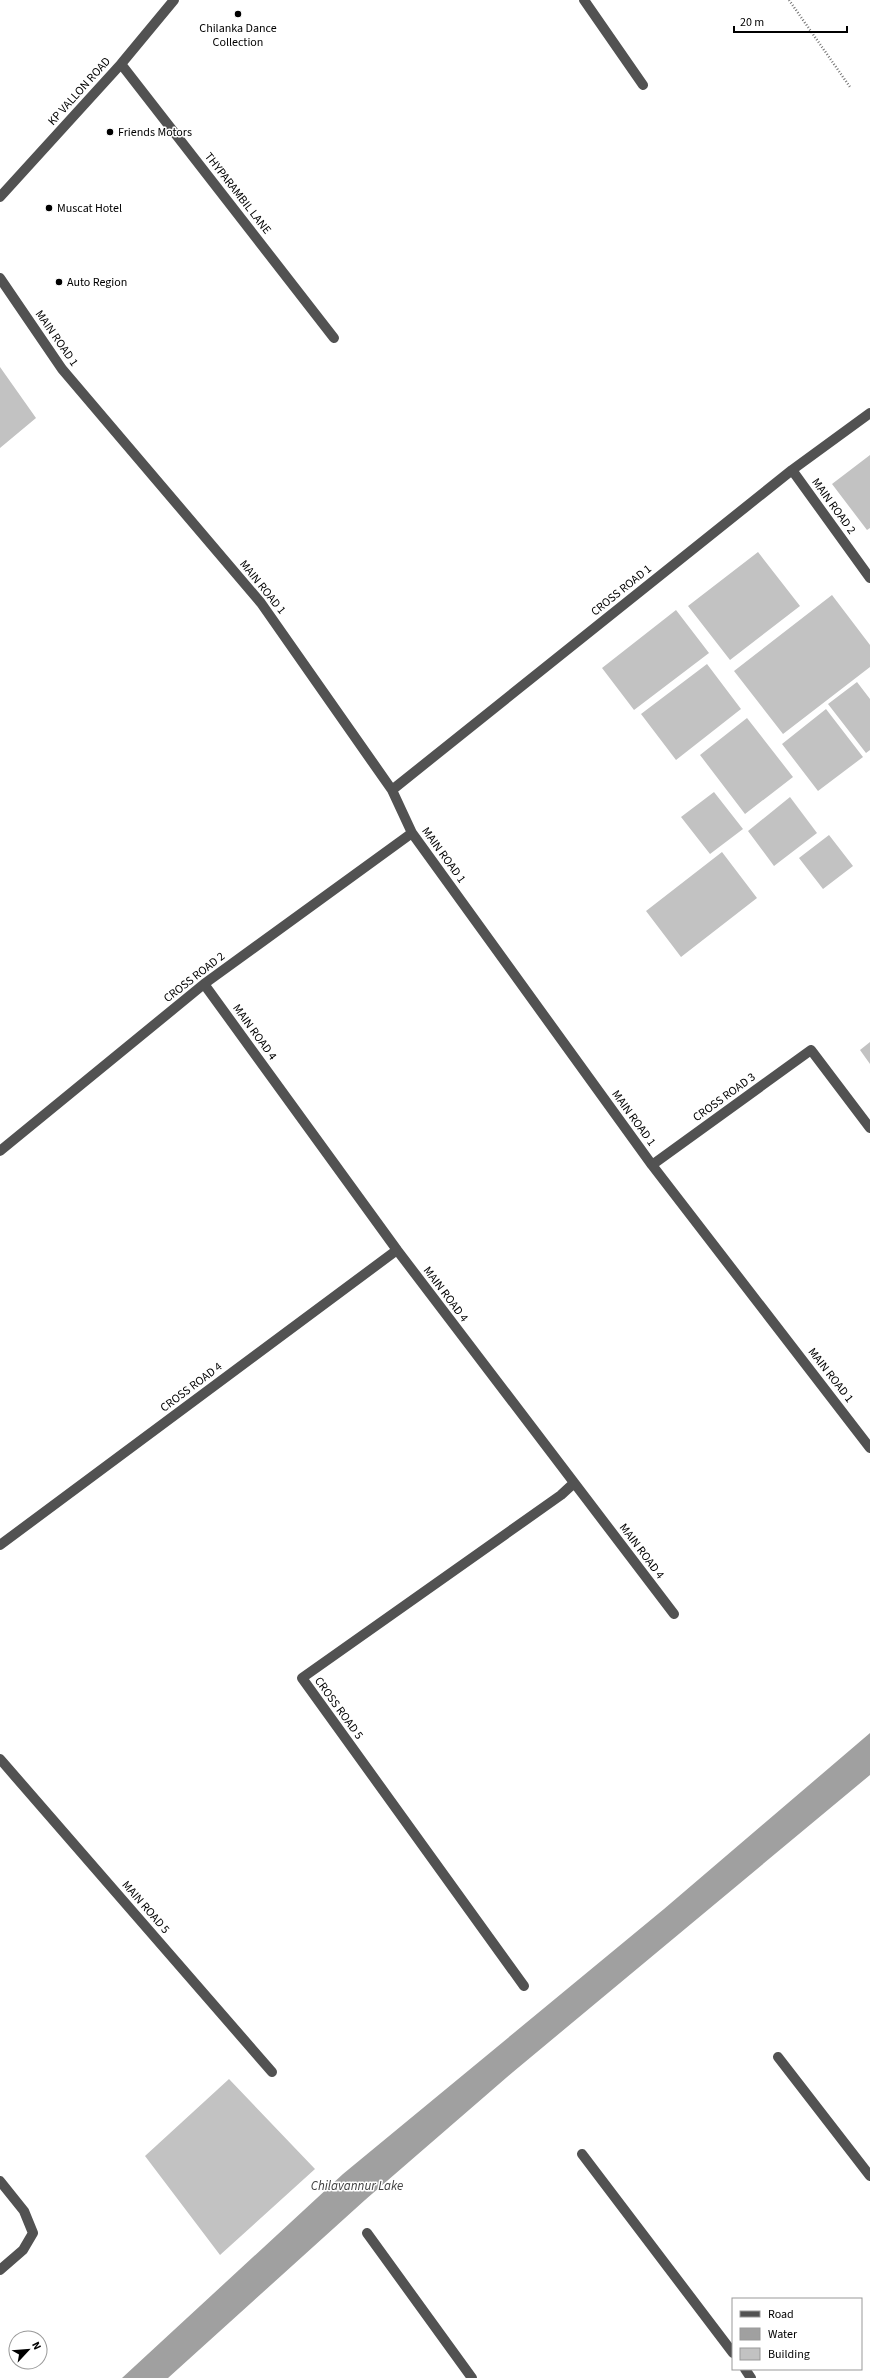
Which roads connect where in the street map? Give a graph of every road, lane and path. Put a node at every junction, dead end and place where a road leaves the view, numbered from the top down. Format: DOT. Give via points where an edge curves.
graph roads {
  1 [pos="174,0"];
  2 [pos="584,0"];
  3 [pos="789,0"];
  4 [pos="121,64"];
  5 [pos="643,86"];
  6 [pos="850,87"];
  7 [pos="0,197"];
  8 [pos="0,278"];
  9 [pos="334,338"];
  10 [pos="870,413"];
  11 [pos="792,470"];
  12 [pos="870,578"];
  13 [pos="392,790"];
  14 [pos="412,833"];
  15 [pos="204,984"];
  16 [pos="870,1128"];
  17 [pos="0,1151"];
  18 [pos="652,1165"];
  19 [pos="397,1250"];
  20 [pos="870,1448"];
  21 [pos="574,1483"];
  22 [pos="0,1544"];
  23 [pos="674,1614"];
  24 [pos="0,1759"];
  25 [pos="524,1986"];
  26 [pos="778,2057"];
  27 [pos="272,2072"];
  28 [pos="582,2154"];
  29 [pos="870,2176"];
  30 [pos="0,2181"];
  31 [pos="367,2233"];
  32 [pos="0,2270"];
  33 [pos="732,2352"];
  34 [pos="745,2370"];
  35 [pos="472,2378"];
  36 [pos="751,2378"];
  1 -- 4 [label="street, KP VALLON ROAD"];
  2 -- 5 [label="street"];
  3 -- 6 [label="path"];
  4 -- 7 [label="street, KP VALLON ROAD"];
  4 -- 9 [label="street, THYPARAMBIL LANE"];
  8 -- 13 [label="street, MAIN ROAD 1" via="62,369 262,603"];
  10 -- 11 [label="street, CROSS ROAD 1"];
  11 -- 12 [label="street, MAIN ROAD 2"];
  11 -- 13 [label="street, CROSS ROAD 1"];
  13 -- 14 [label="street, MAIN ROAD 1"];
  14 -- 15 [label="street, CROSS ROAD 2"];
  14 -- 18 [label="street, MAIN ROAD 1"];
  15 -- 17 [label="street, CROSS ROAD 2"];
  15 -- 19 [label="street, MAIN ROAD 4"];
  16 -- 18 [label="street, CROSS ROAD 3" via="811,1050"];
  18 -- 20 [label="street, MAIN ROAD 1"];
  19 -- 21 [label="street, MAIN ROAD 4"];
  19 -- 22 [label="street, CROSS ROAD 4"];
  21 -- 23 [label="street, MAIN ROAD 4"];
  21 -- 25 [label="street, CROSS ROAD 5" via="561,1495 302,1678"];
  24 -- 27 [label="street, MAIN ROAD 5"];
  26 -- 29 [label="street"];
  28 -- 33 [label="street"];
  30 -- 32 [label="street" via="24,2211 33,2233 23,2250"];
  31 -- 35 [label="street"];
  34 -- 36 [label="street"];
}
